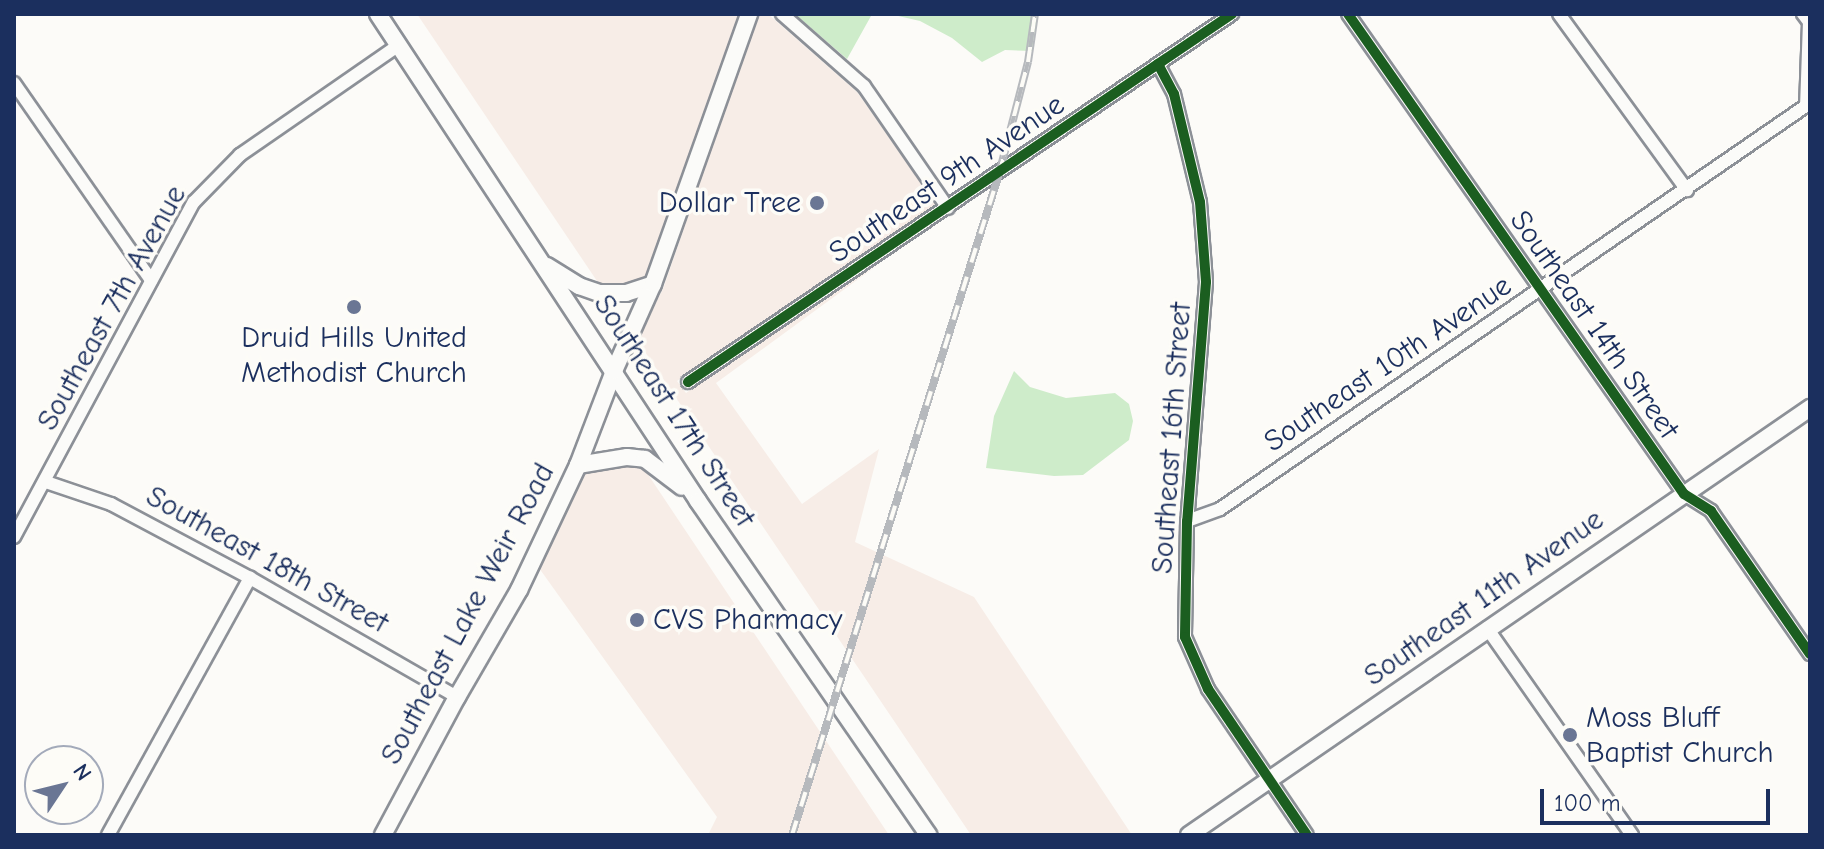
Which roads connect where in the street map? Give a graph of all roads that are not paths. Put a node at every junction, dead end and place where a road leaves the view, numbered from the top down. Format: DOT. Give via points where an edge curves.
graph roads {
  1 [pos="378,14"];
  2 [pos="749,14"];
  3 [pos="782,14"];
  4 [pos="1232,14"];
  5 [pos="1348,14"];
  6 [pos="1559,14"];
  7 [pos="1803,14"];
  8 [pos="1810,22"];
  9 [pos="399,45"];
  10 [pos="1158,64"];
  11 [pos="14,83"];
  12 [pos="1808,104"];
  13 [pos="1687,190"];
  14 [pos="948,208"];
  15 [pos="542,263"];
  16 [pos="151,280"];
  17 [pos="653,284"];
  18 [pos="1540,291"];
  19 [pos="614,371"];
  20 [pos="688,382"];
  21 [pos="1810,408"];
  22 [pos="578,465"];
  23 [pos="46,482"];
  24 [pos="1684,494"];
  25 [pos="698,501"];
  26 [pos="14,509"];
  27 [pos="25,518"];
  28 [pos="1187,521"];
  29 [pos="14,537"];
  30 [pos="250,578"];
  31 [pos="1487,628"];
  32 [pos="1810,654"];
  33 [pos="457,697"];
  34 [pos="1269,781"];
  35 [pos="108,835"];
  36 [pos="383,835"];
  37 [pos="928,835"];
  38 [pos="1189,835"];
  39 [pos="1307,835"];
  40 [pos="1632,835"];
  1 -- 9 [label="main road, Southeast 17th Street"];
  2 -- 17 [label="main road, Southeast Lake Weir Road"];
  3 -- 14 [label="street" via="864,86"];
  4 -- 10 [label="street, Southeast 9th Avenue"];
  5 -- 18 [label="street, Southeast 14th Street"];
  6 -- 13 [label="street"];
  7 -- 8 [label="street"];
  8 -- 12 [label="street"];
  9 -- 15 [label="main road, Southeast 17th Street"];
  9 -- 16 [label="street, Southeast 7th Avenue" via="240,155 194,202"];
  10 -- 14 [label="street, Southeast 9th Avenue"];
  10 -- 28 [label="street, Southeast 16th Street" via="1174,94 1200,202 1206,282"];
  11 -- 16 [label="street"];
  12 -- 13 [label="street, Southeast 10th Avenue"];
  13 -- 18 [label="street, Southeast 10th Avenue"];
  14 -- 20 [label="street, Southeast 9th Avenue"];
  15 -- 17 [label="main road" via="599,293 626,293"];
  15 -- 19 [label="main road, Southeast 17th Street"];
  16 -- 23 [label="street, Southeast 7th Avenue"];
  17 -- 19 [label="main road, Southeast Lake Weir Road"];
  18 -- 24 [label="street, Southeast 14th Street"];
  18 -- 28 [label="street, Southeast 10th Avenue" via="1220,509"];
  19 -- 22 [label="main road, Southeast Lake Weir Road"];
  19 -- 25 [label="main road, Southeast 17th Street"];
  21 -- 24 [label="main road, Southeast 11th Avenue"];
  22 -- 25 [label="main road" via="645,459"];
  22 -- 33 [label="main road, Southeast Lake Weir Road" via="519,590"];
  23 -- 27 [label="street, Southeast 7th Avenue"];
  23 -- 30 [label="street, Southeast 18th Street" via="111,504"];
  24 -- 31 [label="main road, Southeast 11th Avenue"];
  24 -- 32 [label="street, Southeast 14th Street" via="1711,511"];
  25 -- 37 [label="main road, Southeast 17th Street"];
  26 -- 27 [label="street"];
  27 -- 29 [label="street, Southeast 7th Avenue"];
  28 -- 34 [label="street, Southeast 16th Street" via="1185,637 1208,689"];
  30 -- 33 [label="street, Southeast 18th Street"];
  30 -- 35 [label="street"];
  31 -- 34 [label="main road, Southeast 11th Avenue"];
  31 -- 40 [label="street"];
  33 -- 36 [label="main road, Southeast Lake Weir Road"];
  34 -- 38 [label="main road, Southeast 11th Avenue"];
  34 -- 39 [label="street, Southeast 16th Street"];
}
